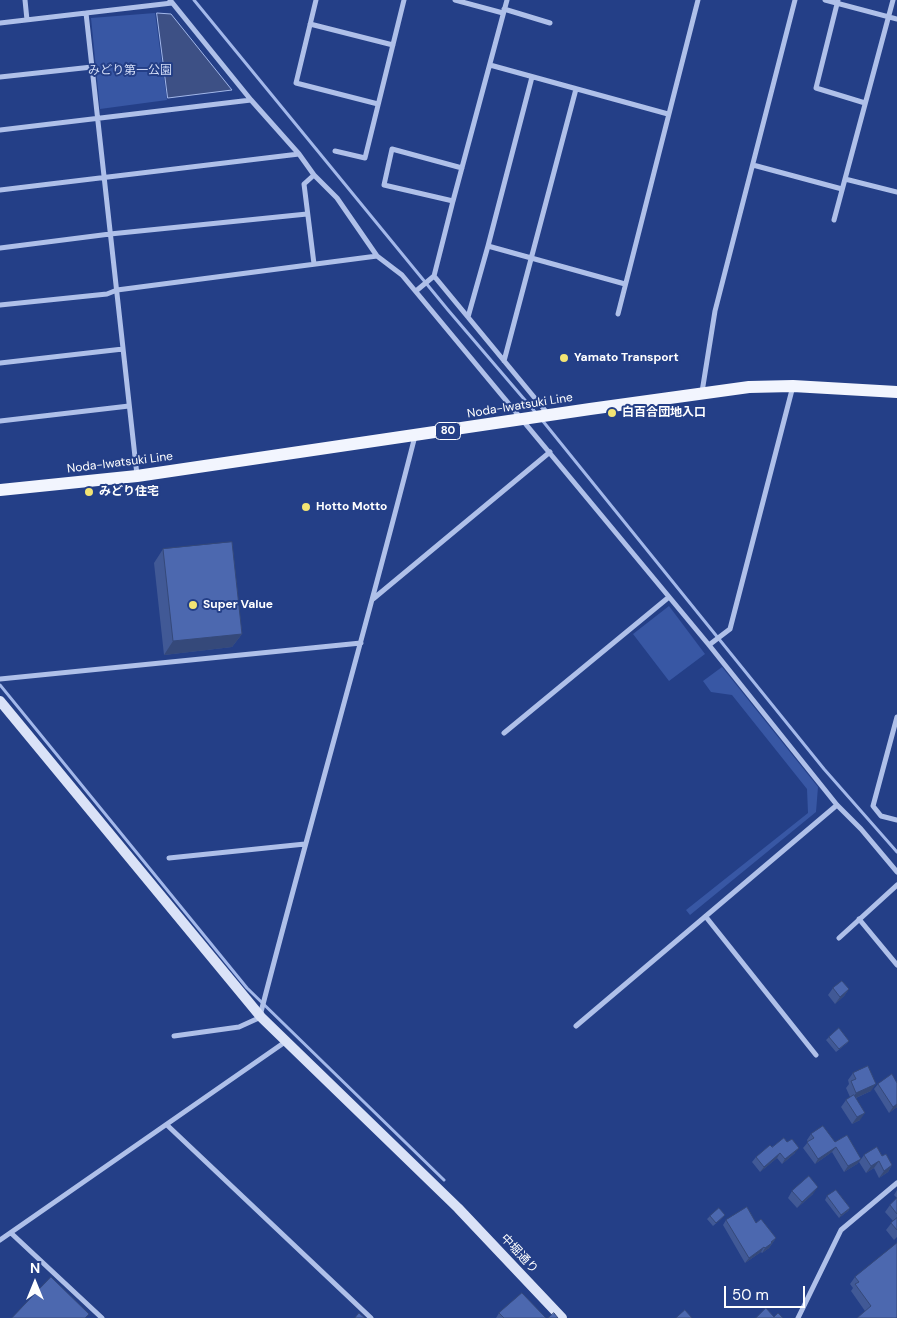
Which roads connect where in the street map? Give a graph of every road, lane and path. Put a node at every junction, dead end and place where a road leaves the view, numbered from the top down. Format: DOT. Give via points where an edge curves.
graph roads {
  1 [pos="25,0"];
  2 [pos="316,0"];
  3 [pos="404,0"];
  4 [pos="454,0"];
  5 [pos="507,0"];
  6 [pos="698,0"];
  7 [pos="795,0"];
  8 [pos="825,0"];
  9 [pos="893,0"];
  10 [pos="171,2"];
  11 [pos="837,2"];
  12 [pos="504,11"];
  13 [pos="86,13"];
  14 [pos="888,16"];
  15 [pos="897,19"];
  16 [pos="27,20"];
  17 [pos="0,23"];
  18 [pos="550,23"];
  19 [pos="310,24"];
  20 [pos="393,45"];
  21 [pos="490,65"];
  22 [pos="92,67"];
  23 [pos="0,77"];
  24 [pos="532,77"];
  25 [pos="576,89"];
  26 [pos="251,100"];
  27 [pos="865,103"];
  28 [pos="378,104"];
  29 [pos="668,114"];
  30 [pos="98,118"];
  31 [pos="0,130"];
  32 [pos="335,151"];
  33 [pos="299,154"];
  34 [pos="753,166"];
  35 [pos="462,168"];
  36 [pos="314,175"];
  37 [pos="104,178"];
  38 [pos="845,179"];
  39 [pos="842,189"];
  40 [pos="0,190"];
  41 [pos="897,192"];
  42 [pos="453,201"];
  43 [pos="307,214"];
  44 [pos="834,220"];
  45 [pos="110,234"];
  46 [pos="488,246"];
  47 [pos="0,248"];
  48 [pos="378,256"];
  49 [pos="532,257"];
  50 [pos="314,264"];
  51 [pos="434,276"];
  52 [pos="626,284"];
  53 [pos="117,290"];
  54 [pos="416,291"];
  55 [pos="0,305"];
  56 [pos="618,314"];
  57 [pos="468,317"];
  58 [pos="123,349"];
  59 [pos="504,361"];
  60 [pos="0,363"];
  61 [pos="793,386"];
  62 [pos="897,392"];
  63 [pos="702,393"];
  64 [pos="129,406"];
  65 [pos="548,415"];
  66 [pos="522,419"];
  67 [pos="0,421"];
  68 [pos="415,436"];
  69 [pos="550,452"];
  70 [pos="137,476"];
  71 [pos="0,490"];
  72 [pos="670,597"];
  73 [pos="373,600"];
  74 [pos="361,643"];
  75 [pos="709,645"];
  76 [pos="1,679"];
  77 [pos="0,701"];
  78 [pos="897,717"];
  79 [pos="504,732"];
  80 [pos="837,805"];
  81 [pos="897,820"];
  82 [pos="305,844"];
  83 [pos="169,858"];
  84 [pos="897,872"];
  85 [pos="897,884"];
  86 [pos="706,917"];
  87 [pos="859,919"];
  88 [pos="839,938"];
  89 [pos="897,965"];
  90 [pos="261,1014"];
  91 [pos="576,1026"];
  92 [pos="174,1036"];
  93 [pos="285,1042"];
  94 [pos="816,1055"];
  95 [pos="167,1125"];
  96 [pos="897,1183"];
  97 [pos="11,1233"];
  98 [pos="0,1240"];
  99 [pos="102,1318"];
  100 [pos="371,1318"];
  101 [pos="562,1318"];
  102 [pos="798,1318"];
  1 -- 16 [label="street"];
  2 -- 19 [label="street"];
  3 -- 20 [label="street"];
  4 -- 12 [label="street"];
  5 -- 12 [label="street"];
  6 -- 29 [label="street"];
  7 -- 34 [label="street"];
  8 -- 11 [label="street"];
  9 -- 14 [label="street"];
  10 -- 13 [label="street"];
  10 -- 26 [label="street"];
  11 -- 14 [label="street"];
  11 -- 27 [label="street" via="816,88"];
  12 -- 18 [label="street"];
  12 -- 21 [label="street"];
  13 -- 16 [label="street"];
  13 -- 22 [label="street"];
  14 -- 15 [label="street"];
  14 -- 27 [label="street"];
  16 -- 17 [label="street"];
  19 -- 20 [label="street"];
  19 -- 28 [label="street" via="296,82"];
  20 -- 28 [label="street"];
  21 -- 24 [label="street"];
  21 -- 35 [label="street"];
  22 -- 23 [label="street"];
  22 -- 30 [label="street"];
  24 -- 25 [label="street"];
  24 -- 46 [label="street"];
  25 -- 29 [label="street"];
  25 -- 49 [label="street"];
  26 -- 30 [label="street"];
  26 -- 33 [label="street"];
  27 -- 38 [label="street"];
  28 -- 32 [label="street" via="365,158"];
  29 -- 52 [label="street"];
  30 -- 31 [label="street"];
  30 -- 37 [label="street"];
  33 -- 36 [label="street"];
  33 -- 37 [label="street"];
  34 -- 39 [label="street"];
  34 -- 63 [label="street" via="715,311"];
  35 -- 42 [label="street"];
  35 -- 42 [label="street" via="392,149 384,185"];
  36 -- 43 [label="street" via="304,184"];
  36 -- 48 [label="street" via="337,198"];
  37 -- 40 [label="street"];
  37 -- 45 [label="street"];
  38 -- 39 [label="street"];
  38 -- 41 [label="street"];
  39 -- 44 [label="street"];
  42 -- 51 [label="street"];
  43 -- 45 [label="street"];
  43 -- 50 [label="street"];
  45 -- 47 [label="street"];
  45 -- 53 [label="street"];
  46 -- 49 [label="street"];
  46 -- 57 [label="street"];
  48 -- 50 [label="street"];
  48 -- 54 [label="street" via="402,274"];
  49 -- 52 [label="street"];
  49 -- 59 [label="street"];
  50 -- 53 [label="street"];
  51 -- 54 [label="street"];
  51 -- 57 [label="street"];
  52 -- 56 [label="street"];
  53 -- 55 [label="street" via="107,294"];
  53 -- 58 [label="street"];
  54 -- 66 [label="street"];
  57 -- 59 [label="street"];
  58 -- 60 [label="street"];
  58 -- 64 [label="street"];
  59 -- 65 [label="street"];
  61 -- 62 [label="main road, Noda-Iwatsuki Line / 80"];
  61 -- 63 [label="main road, Noda-Iwatsuki Line / 80"];
  61 -- 75 [label="street" via="730,629"];
  63 -- 65 [label="main road, Noda-Iwatsuki Line / 80"];
  64 -- 67 [label="street"];
  64 -- 70 [label="street"];
  65 -- 66 [label="main road, Noda-Iwatsuki Line / 80"];
  66 -- 68 [label="main road, Noda-Iwatsuki Line / 80"];
  66 -- 69 [label="street"];
  68 -- 70 [label="main road, Noda-Iwatsuki Line / 80"];
  68 -- 73 [label="street"];
  69 -- 72 [label="street"];
  69 -- 73 [label="street"];
  70 -- 71 [label="main road, Noda-Iwatsuki Line / 80"];
  72 -- 75 [label="street"];
  72 -- 79 [label="street"];
  73 -- 74 [label="street"];
  74 -- 76 [label="street"];
  74 -- 82 [label="street"];
  75 -- 80 [label="street"];
  77 -- 90 [label="street, 中堀通り"];
  78 -- 81 [label="street" via="873,806 881,816"];
  80 -- 84 [label="street"];
  80 -- 86 [label="street"];
  82 -- 83 [label="street"];
  82 -- 90 [label="street"];
  85 -- 87 [label="street"];
  86 -- 91 [label="street"];
  86 -- 94 [label="street"];
  87 -- 88 [label="street"];
  87 -- 89 [label="street"];
  90 -- 92 [label="street" via="240,1027"];
  90 -- 93 [label="street, 中堀通り"];
  93 -- 95 [label="street"];
  93 -- 101 [label="street, 中堀通り" via="458,1208"];
  95 -- 97 [label="street"];
  95 -- 100 [label="street"];
  96 -- 102 [label="street" via="841,1230"];
  97 -- 98 [label="street"];
  97 -- 99 [label="street"];
}
